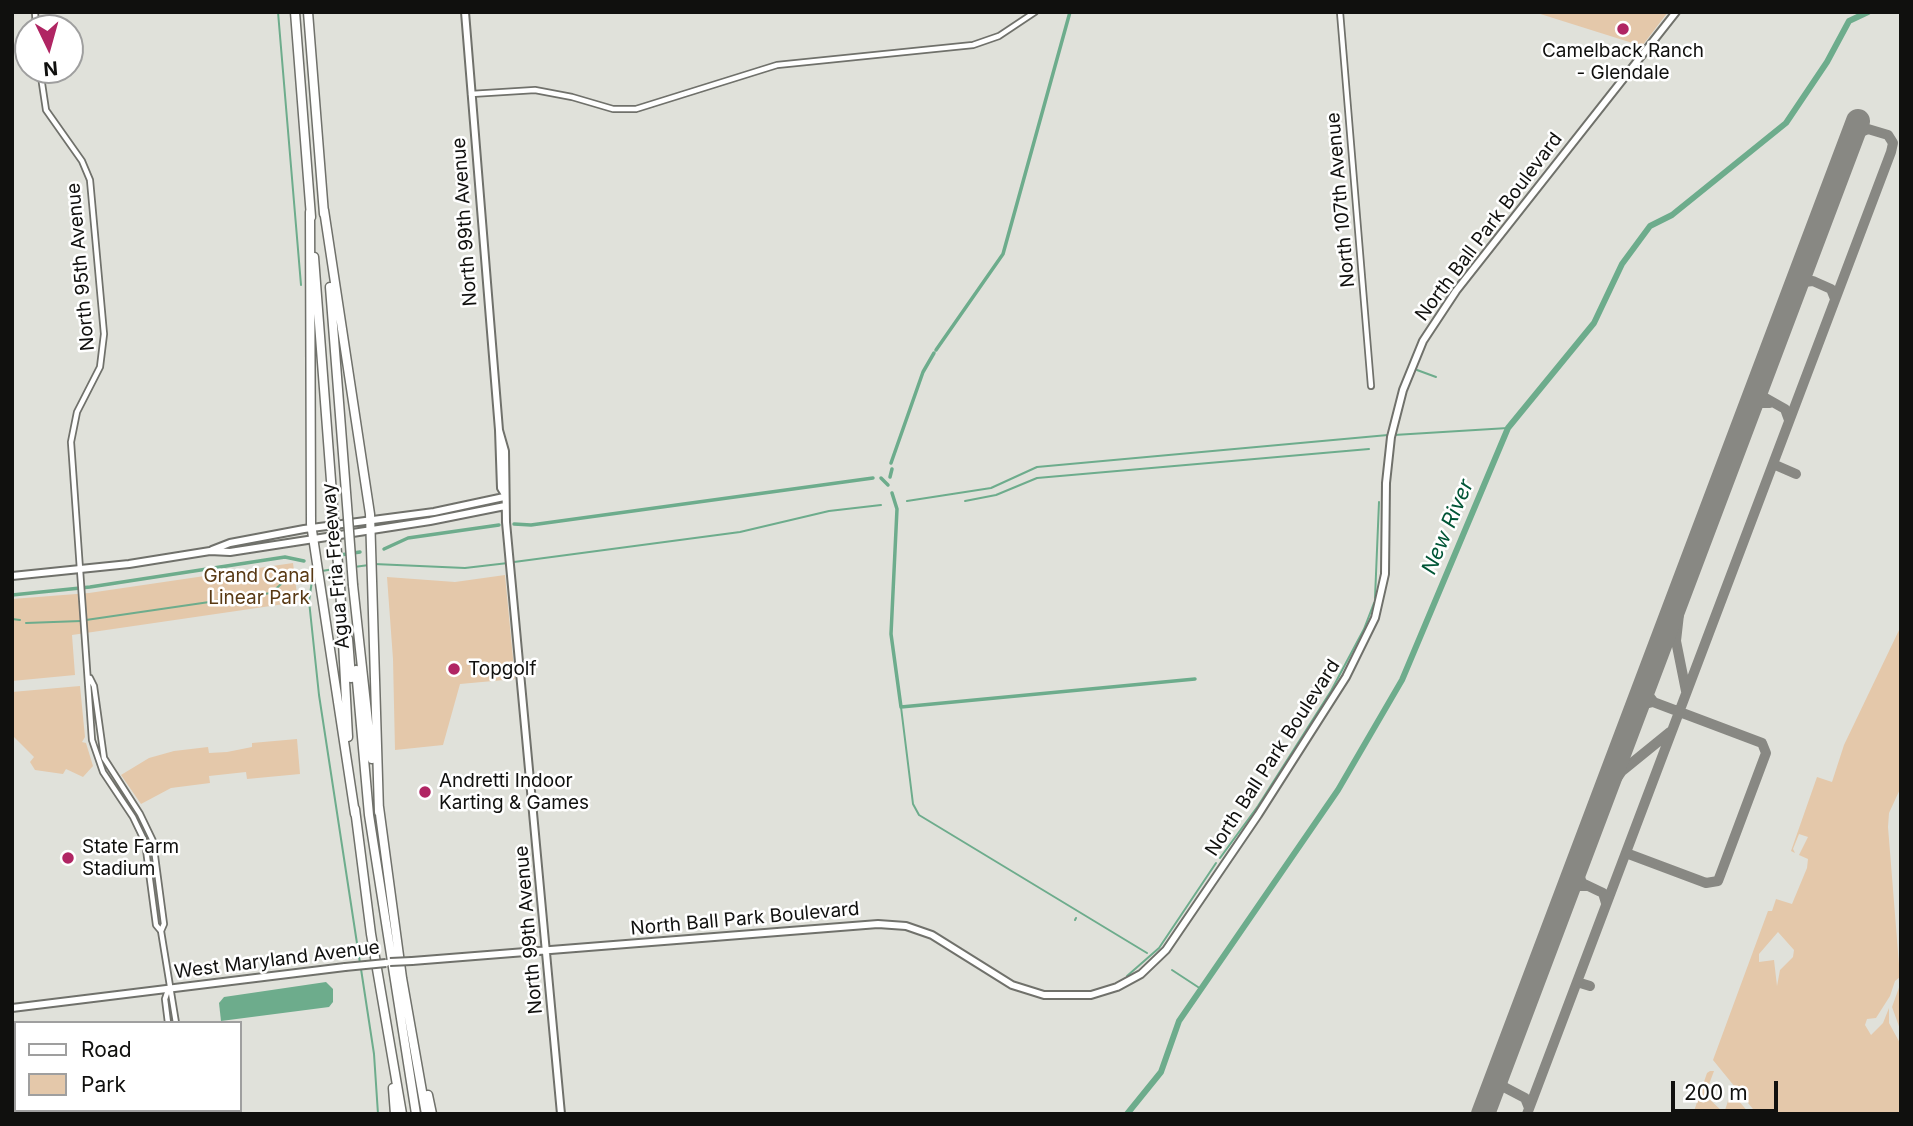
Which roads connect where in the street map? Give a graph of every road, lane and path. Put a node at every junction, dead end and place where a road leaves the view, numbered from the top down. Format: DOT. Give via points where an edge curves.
graph roads {
  1 [pos="293,12"];
  2 [pos="310,12"];
  3 [pos="465,12"];
  4 [pos="1035,12"];
  5 [pos="1340,12"];
  6 [pos="1676,12"];
  7 [pos="42,84"];
  8 [pos="471,94"];
  9 [pos="324,210"];
  10 [pos="310,212"];
  11 [pos="1371,386"];
  12 [pos="504,495"];
  13 [pos="505,506"];
  14 [pos="370,520"];
  15 [pos="311,528"];
  16 [pos="371,535"];
  17 [pos="312,540"];
  18 [pos="210,551"];
  19 [pos="80,569"];
  20 [pos="12,576"];
  21 [pos="356,613"];
  22 [pos="342,615"];
  23 [pos="89,678"];
  24 [pos="109,769"];
  25 [pos="103,772"];
  26 [pos="379,812"];
  27 [pos="355,814"];
  28 [pos="380,905"];
  29 [pos="161,931"];
  30 [pos="546,953"];
  31 [pos="388,963"];
  32 [pos="168,989"];
  33 [pos="12,1008"];
  34 [pos="168,1021"];
  35 [pos="176,1021"];
  36 [pos="388,1036"];
  37 [pos="415,1048"];
  38 [pos="396,1114"];
  39 [pos="402,1114"];
  40 [pos="414,1114"];
  41 [pos="426,1114"];
  42 [pos="432,1114"];
  43 [pos="561,1114"];
  1 -- 10 [label="highway, Agua Fria Freeway"];
  2 -- 9 [label="highway, Agua Fria Freeway"];
  3 -- 8 [label="main road, North 99th Avenue"];
  4 -- 8 [label="street" via="999,36 973,45 777,65 636,109 613,109 535,90"];
  5 -- 11 [label="street, North 107th Avenue"];
  6 -- 30 [label="main road, North Ball Park Boulevard" via="1439,314 1413,362 1395,419 1383,587 1368,633 1331,703 1231,855 1166,950 1135,978 1091,995 1038,994 1003,979 932,935 884,924"];
  7 -- 19 [label="street, North 95th Avenue" via="46,110 82,161 92,192 104,347 98,374 77,412 71,436"];
  8 -- 12 [label="main road, North 99th Avenue"];
  9 -- 14 [label="highway"];
  9 -- 21 [label="highway, Agua Fria Freeway, bridge"];
  10 -- 15 [label="highway"];
  10 -- 22 [label="highway, Agua Fria Freeway, bridge"];
  12 -- 13 [label="main road, North 99th Avenue"];
  12 -- 14 [label="main road"];
  13 -- 16 [label="main road"];
  13 -- 30 [label="main road, North 99th Avenue"];
  14 -- 15 [label="main road"];
  14 -- 16 [label="highway"];
  15 -- 17 [label="highway"];
  15 -- 18 [label="main road"];
  16 -- 17 [label="main road"];
  16 -- 26 [label="highway"];
  17 -- 18 [label="main road"];
  17 -- 27 [label="highway"];
  18 -- 19 [label="main road"];
  19 -- 20 [label="main road"];
  19 -- 23 [label="street, North 95th Avenue"];
  21 -- 26 [label="highway, Agua Fria Freeway"];
  21 -- 28 [label="highway" via="357,694"];
  22 -- 27 [label="highway, Agua Fria Freeway"];
  22 -- 28 [label="highway"];
  23 -- 24 [label="street, North 95th Avenue" via="94,686 100,746"];
  23 -- 25 [label="street, North 95th Avenue" via="92,740"];
  24 -- 25 [label="street"];
  24 -- 29 [label="street, North 95th Avenue" via="151,834 164,924"];
  25 -- 29 [label="street, North 95th Avenue" via="145,842 156,925"];
  26 -- 37 [label="highway, Agua Fria Freeway"];
  27 -- 36 [label="highway, Agua Fria Freeway"];
  28 -- 31 [label="highway"];
  29 -- 32 [label="street, North 95th Avenue"];
  30 -- 31 [label="main road, West Maryland Avenue, bridge"];
  30 -- 43 [label="main road, North 99th Avenue"];
  31 -- 32 [label="main road, West Maryland Avenue, bridge"];
  31 -- 40 [label="highway"];
  32 -- 33 [label="main road, West Maryland Avenue"];
  32 -- 34 [label="street, North 95th Avenue"];
  32 -- 35 [label="street, North 95th Avenue"];
  36 -- 38 [label="highway"];
  36 -- 39 [label="highway, Agua Fria Freeway"];
  37 -- 41 [label="highway, Agua Fria Freeway"];
  37 -- 42 [label="highway"];
}
